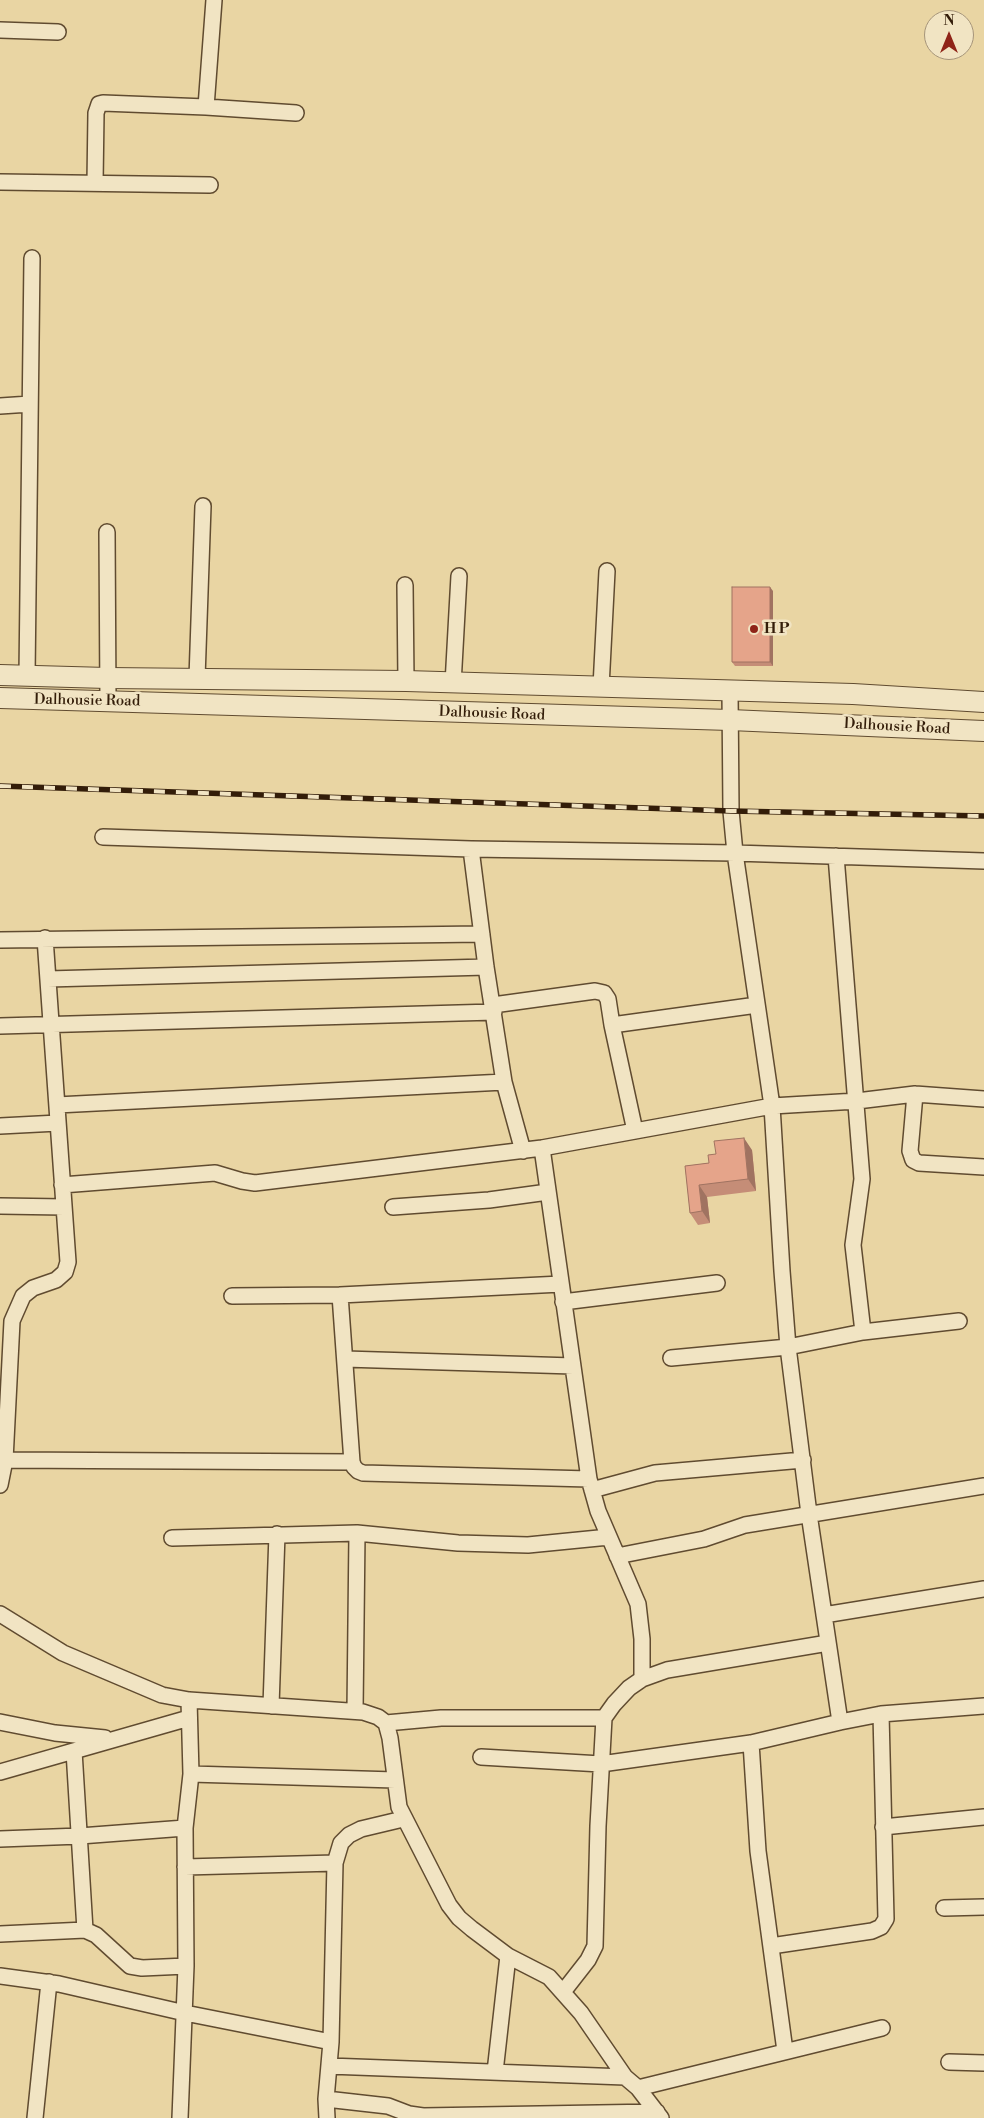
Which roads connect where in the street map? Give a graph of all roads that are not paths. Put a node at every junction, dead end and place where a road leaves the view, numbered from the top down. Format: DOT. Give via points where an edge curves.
graph roads {
  1 [pos="214,0"];
  2 [pos="0,30"];
  3 [pos="58,32"];
  4 [pos="206,107"];
  5 [pos="296,113"];
  6 [pos="0,182"];
  7 [pos="95,183"];
  8 [pos="210,184"];
  9 [pos="32,258"];
  10 [pos="30,404"];
  11 [pos="0,406"];
  12 [pos="203,506"];
  13 [pos="107,532"];
  14 [pos="607,571"];
  15 [pos="459,576"];
  16 [pos="405,585"];
  17 [pos="0,674"];
  18 [pos="27,675"];
  19 [pos="107,678"];
  20 [pos="197,678"];
  21 [pos="406,681"];
  22 [pos="452,684"];
  23 [pos="601,688"];
  24 [pos="730,692"];
  25 [pos="0,698"];
  26 [pos="108,702"];
  27 [pos="984,702"];
  28 [pos="730,720"];
  29 [pos="984,732"];
  30 [pos="103,837"];
  31 [pos="471,848"];
  32 [pos="735,853"];
  33 [pos="836,856"];
  34 [pos="984,861"];
  35 [pos="482,934"];
  36 [pos="45,938"];
  37 [pos="0,940"];
  38 [pos="486,967"];
  39 [pos="48,979"];
  40 [pos="757,1005"];
  41 [pos="493,1008"];
  42 [pos="51,1024"];
  43 [pos="612,1025"];
  44 [pos="0,1026"];
  45 [pos="504,1082"];
  46 [pos="915,1094"];
  47 [pos="984,1099"];
  48 [pos="857,1101"];
  49 [pos="57,1105"];
  50 [pos="772,1106"];
  51 [pos="58,1123"];
  52 [pos="0,1126"];
  53 [pos="635,1131"];
  54 [pos="542,1148"];
  55 [pos="523,1151"];
  56 [pos="984,1168"];
  57 [pos="62,1185"];
  58 [pos="548,1192"];
  59 [pos="0,1206"];
  60 [pos="64,1207"];
  61 [pos="393,1207"];
  62 [pos="717,1283"];
  63 [pos="561,1284"];
  64 [pos="340,1295"];
  65 [pos="232,1296"];
  66 [pos="563,1302"];
  67 [pos="959,1321"];
  68 [pos="863,1332"];
  69 [pos="6,1336"];
  70 [pos="788,1347"];
  71 [pos="345,1358"];
  72 [pos="671,1358"];
  73 [pos="573,1366"];
  74 [pos="5,1460"];
  75 [pos="803,1460"];
  76 [pos="352,1462"];
  77 [pos="591,1484"];
  78 [pos="0,1485"];
  79 [pos="984,1486"];
  80 [pos="809,1514"];
  81 [pos="357,1533"];
  82 [pos="277,1534"];
  83 [pos="172,1538"];
  84 [pos="609,1538"];
  85 [pos="617,1556"];
  86 [pos="984,1589"];
  87 [pos="0,1614"];
  88 [pos="824,1615"];
  89 [pos="828,1643"];
  90 [pos="642,1679"];
  91 [pos="188,1700"];
  92 [pos="271,1706"];
  93 [pos="984,1706"];
  94 [pos="355,1712"];
  95 [pos="881,1714"];
  96 [pos="189,1718"];
  97 [pos="604,1718"];
  98 [pos="0,1722"];
  99 [pos="840,1722"];
  100 [pos="386,1723"];
  101 [pos="114,1740"];
  102 [pos="751,1743"];
  103 [pos="74,1751"];
  104 [pos="481,1757"];
  105 [pos="601,1764"];
  106 [pos="0,1772"];
  107 [pos="191,1774"];
  108 [pos="396,1780"];
  109 [pos="984,1818"];
  110 [pos="403,1819"];
  111 [pos="883,1827"];
  112 [pos="185,1828"];
  113 [pos="80,1836"];
  114 [pos="0,1839"];
  115 [pos="334,1863"];
  116 [pos="185,1867"];
  117 [pos="984,1907"];
  118 [pos="944,1908"];
  119 [pos="85,1930"];
  120 [pos="0,1934"];
  121 [pos="772,1946"];
  122 [pos="508,1956"];
  123 [pos="186,1966"];
  124 [pos="0,1976"];
  125 [pos="49,1982"];
  126 [pos="564,1992"];
  127 [pos="185,2013"];
  128 [pos="882,2028"];
  129 [pos="331,2042"];
  130 [pos="785,2051"];
  131 [pos="949,2062"];
  132 [pos="984,2063"];
  133 [pos="329,2066"];
  134 [pos="495,2072"];
  135 [pos="625,2077"];
  136 [pos="638,2088"];
  137 [pos="326,2100"];
  138 [pos="659,2115"];
  139 [pos="535,2116"];
  140 [pos="35,2118"];
  141 [pos="180,2118"];
  142 [pos="327,2118"];
  1 -- 4 [label="street"];
  2 -- 3 [label="street"];
  4 -- 5 [label="street"];
  4 -- 7 [label="street" via="99,104 96,113"];
  6 -- 7 [label="street"];
  7 -- 8 [label="street"];
  9 -- 10 [label="street"];
  10 -- 11 [label="street"];
  10 -- 18 [label="street"];
  12 -- 20 [label="street"];
  13 -- 19 [label="street"];
  14 -- 23 [label="street"];
  15 -- 22 [label="street"];
  16 -- 21 [label="street"];
  17 -- 18 [label="street, Dalhousie Road"];
  18 -- 19 [label="street, Dalhousie Road"];
  19 -- 20 [label="street, Dalhousie Road"];
  19 -- 26 [label="street"];
  20 -- 21 [label="street, Dalhousie Road"];
  21 -- 22 [label="street, Dalhousie Road"];
  22 -- 23 [label="street, Dalhousie Road"];
  23 -- 24 [label="street, Dalhousie Road"];
  24 -- 27 [label="street, Dalhousie Road" via="853,694"];
  24 -- 28 [label="street"];
  25 -- 26 [label="street, Dalhousie Road"];
  26 -- 28 [label="street, Dalhousie Road"];
  28 -- 29 [label="street, Dalhousie Road"];
  28 -- 32 [label="street"];
  30 -- 31 [label="street"];
  31 -- 32 [label="street"];
  31 -- 35 [label="street"];
  32 -- 33 [label="street"];
  32 -- 40 [label="street"];
  33 -- 34 [label="street"];
  33 -- 48 [label="street"];
  35 -- 36 [label="street"];
  35 -- 38 [label="street"];
  36 -- 37 [label="street"];
  36 -- 39 [label="street"];
  38 -- 39 [label="street"];
  38 -- 41 [label="street"];
  39 -- 42 [label="street"];
  40 -- 43 [label="street"];
  40 -- 50 [label="street"];
  41 -- 42 [label="street"];
  41 -- 43 [label="street" via="599,992 608,999"];
  41 -- 45 [label="street"];
  42 -- 44 [label="street"];
  42 -- 49 [label="street"];
  43 -- 53 [label="street"];
  45 -- 49 [label="street"];
  45 -- 55 [label="street"];
  46 -- 47 [label="street"];
  46 -- 48 [label="street"];
  46 -- 56 [label="street" via="910,1151 913,1160"];
  48 -- 50 [label="street"];
  48 -- 68 [label="street" via="862,1179 853,1245"];
  49 -- 51 [label="street"];
  50 -- 53 [label="street"];
  50 -- 70 [label="street"];
  51 -- 52 [label="street"];
  51 -- 57 [label="street"];
  53 -- 54 [label="street"];
  54 -- 55 [label="street"];
  54 -- 58 [label="street"];
  55 -- 57 [label="street" via="255,1183 215,1172"];
  57 -- 60 [label="street"];
  58 -- 61 [label="street"];
  58 -- 63 [label="street"];
  59 -- 60 [label="street"];
  60 -- 69 [label="street" via="68,1248 65,1272 23,1296"];
  62 -- 66 [label="street"];
  63 -- 64 [label="street"];
  63 -- 66 [label="street"];
  64 -- 65 [label="street"];
  64 -- 71 [label="street"];
  66 -- 73 [label="street"];
  67 -- 68 [label="street"];
  68 -- 70 [label="street"];
  69 -- 74 [label="street"];
  70 -- 72 [label="street"];
  70 -- 75 [label="street"];
  71 -- 73 [label="street"];
  71 -- 76 [label="street"];
  73 -- 77 [label="street"];
  74 -- 76 [label="street"];
  74 -- 78 [label="street"];
  75 -- 77 [label="street" via="654,1473"];
  75 -- 80 [label="street"];
  76 -- 77 [label="street" via="363,1473"];
  77 -- 84 [label="street"];
  79 -- 80 [label="street"];
  80 -- 85 [label="street" via="744,1525 704,1539"];
  80 -- 88 [label="street"];
  81 -- 82 [label="street"];
  81 -- 84 [label="street" via="528,1546"];
  81 -- 94 [label="street"];
  82 -- 83 [label="street"];
  82 -- 92 [label="street"];
  84 -- 85 [label="street"];
  85 -- 90 [label="street" via="638,1604"];
  86 -- 88 [label="street"];
  87 -- 91 [label="street" via="64,1653 162,1695"];
  88 -- 89 [label="street"];
  89 -- 90 [label="street" via="667,1670"];
  89 -- 99 [label="street"];
  90 -- 97 [label="street" via="629,1688"];
  91 -- 92 [label="street"];
  91 -- 96 [label="street"];
  92 -- 94 [label="street"];
  93 -- 95 [label="street"];
  94 -- 100 [label="street" via="378,1717"];
  95 -- 99 [label="street"];
  95 -- 111 [label="street"];
  96 -- 101 [label="street"];
  96 -- 107 [label="street"];
  97 -- 100 [label="street" via="441,1718"];
  97 -- 105 [label="street"];
  98 -- 101 [label="street"];
  99 -- 102 [label="street"];
  100 -- 108 [label="street"];
  101 -- 103 [label="street"];
  102 -- 105 [label="street"];
  102 -- 121 [label="street" via="758,1851"];
  103 -- 106 [label="street"];
  103 -- 113 [label="street"];
  104 -- 105 [label="street"];
  105 -- 126 [label="street" via="595,1946"];
  107 -- 108 [label="street"];
  107 -- 112 [label="street"];
  108 -- 110 [label="street"];
  109 -- 111 [label="street"];
  110 -- 115 [label="street" via="349,1835 341,1843"];
  110 -- 122 [label="street" via="459,1918"];
  111 -- 121 [label="street" via="886,1919 881,1927"];
  112 -- 113 [label="street"];
  112 -- 116 [label="street"];
  113 -- 114 [label="street"];
  113 -- 119 [label="street"];
  115 -- 116 [label="street"];
  115 -- 129 [label="street"];
  116 -- 123 [label="street"];
  117 -- 118 [label="street"];
  119 -- 120 [label="street"];
  119 -- 123 [label="street" via="96,1935 130,1966"];
  121 -- 130 [label="street"];
  122 -- 126 [label="street" via="549,1977"];
  122 -- 134 [label="street"];
  123 -- 127 [label="street"];
  124 -- 125 [label="street"];
  125 -- 127 [label="street"];
  125 -- 140 [label="street"];
  126 -- 135 [label="street"];
  127 -- 129 [label="street"];
  127 -- 141 [label="street"];
  128 -- 130 [label="street"];
  129 -- 133 [label="street"];
  130 -- 136 [label="street"];
  131 -- 132 [label="street"];
  133 -- 134 [label="street"];
  133 -- 137 [label="street"];
  134 -- 135 [label="street"];
  135 -- 136 [label="street"];
  136 -- 138 [label="street"];
  137 -- 139 [label="street" via="388,2106 423,2116"];
  137 -- 142 [label="street"];
  138 -- 139 [label="street"];
}
